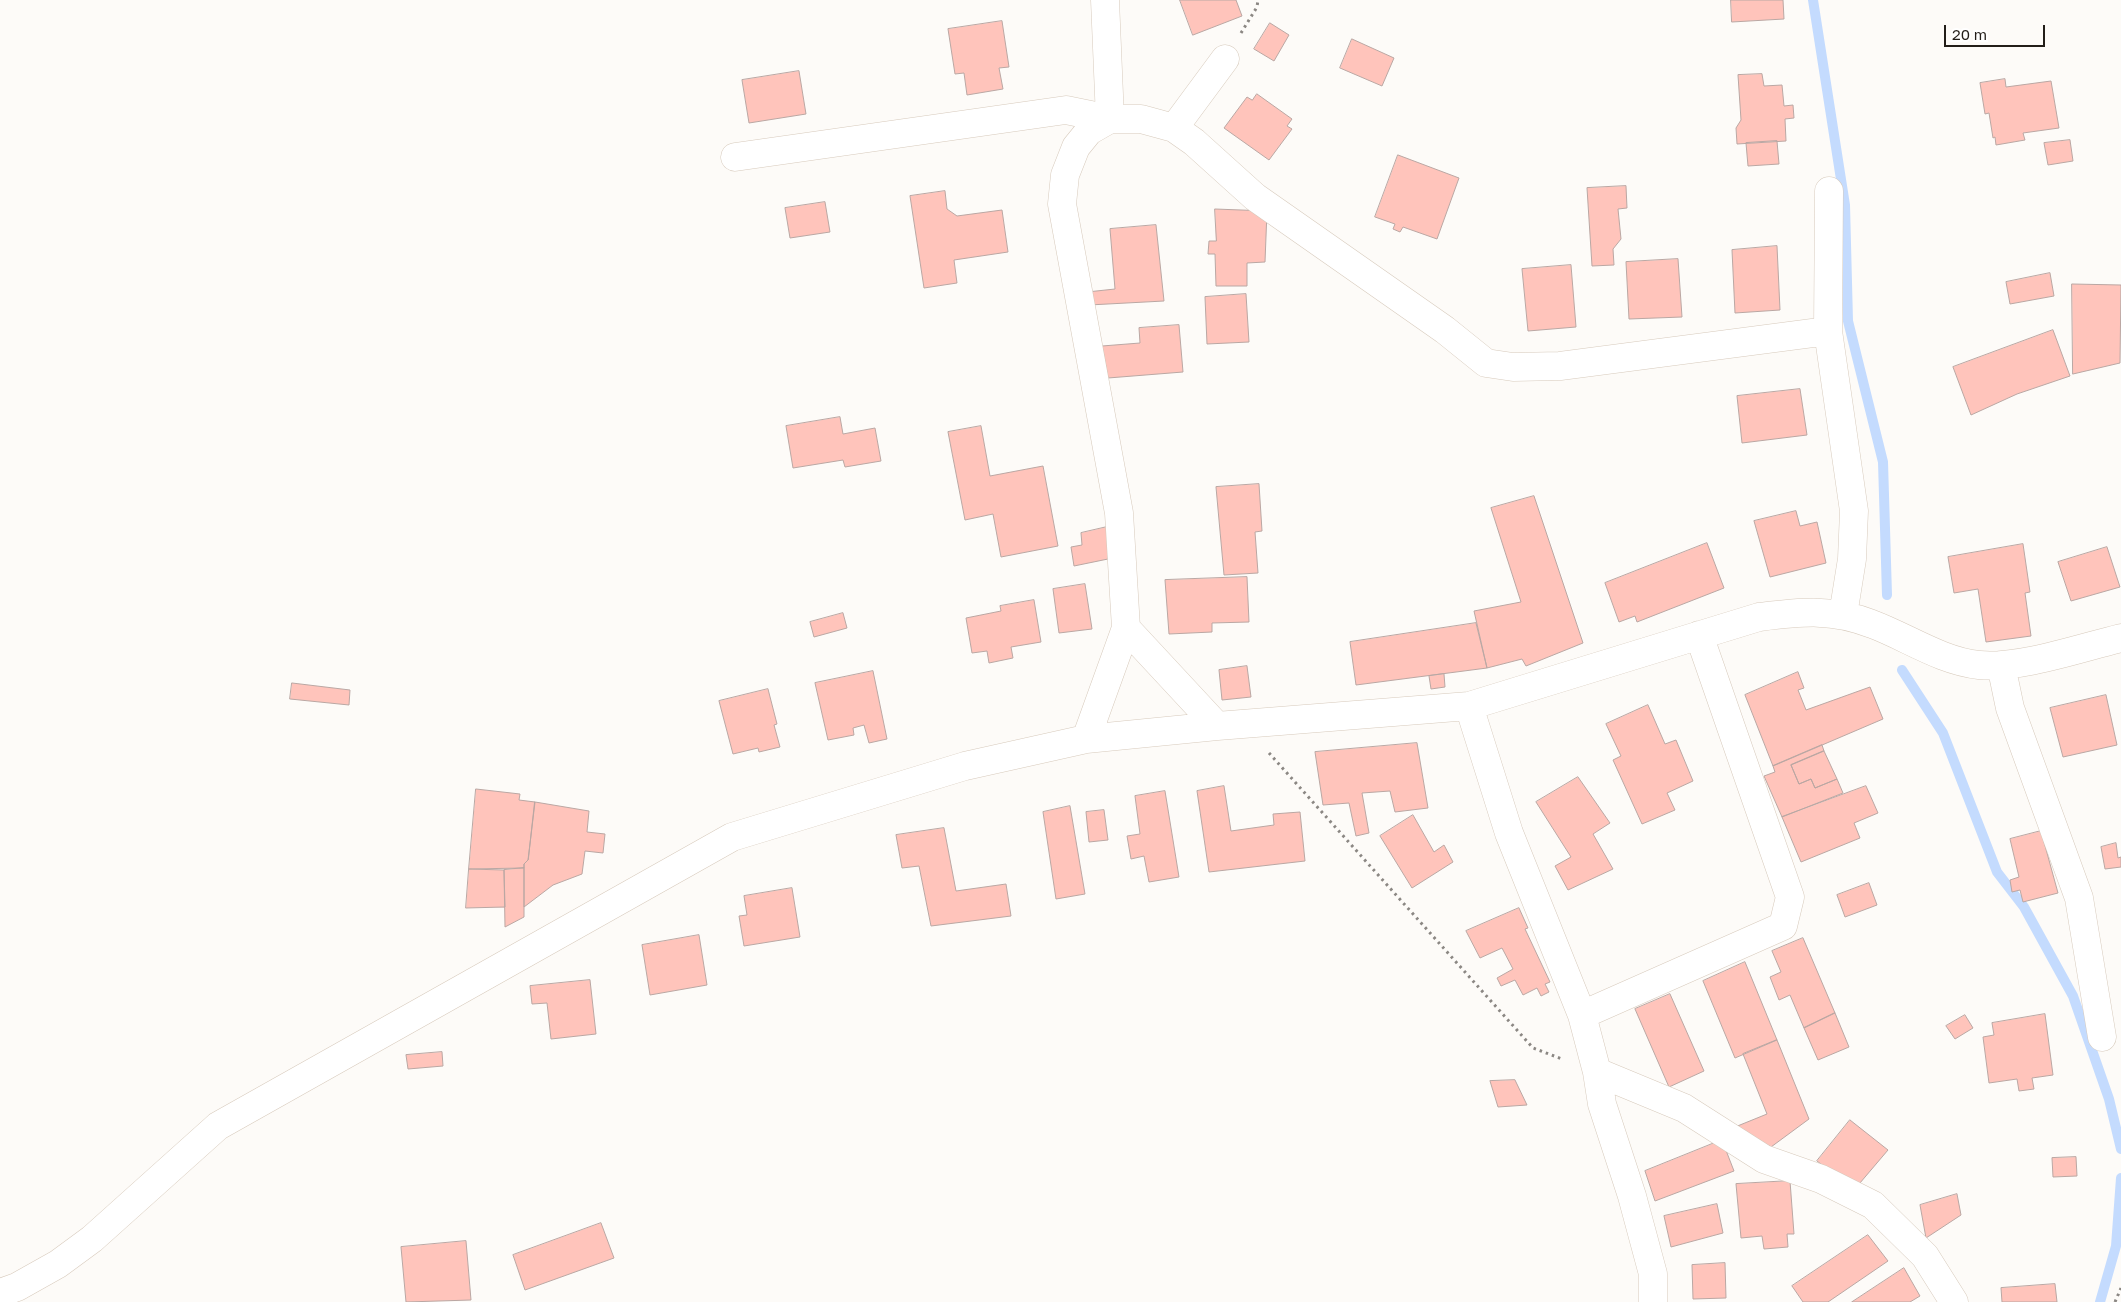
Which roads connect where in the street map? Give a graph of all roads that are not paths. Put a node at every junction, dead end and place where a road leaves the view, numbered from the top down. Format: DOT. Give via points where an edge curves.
graph roads {
  1 [pos="1105,0"];
  2 [pos="1225,59"];
  3 [pos="1110,119"];
  4 [pos="1174,128"];
  5 [pos="735,157"];
  6 [pos="1829,191"];
  7 [pos="1828,331"];
  8 [pos="1844,615"];
  9 [pos="1126,628"];
  10 [pos="1699,635"];
  11 [pos="2121,638"];
  12 [pos="2001,665"];
  13 [pos="1469,706"];
  14 [pos="1230,725"];
  15 [pos="1086,740"];
  16 [pos="1582,1015"];
  17 [pos="2102,1036"];
  18 [pos="1597,1072"];
  19 [pos="0,1293"];
  20 [pos="1653,1302"];
  21 [pos="1954,1302"];
  1 -- 3 [label="street"];
  2 -- 4 [label="street"];
  3 -- 4 [label="street" via="1141,119"];
  3 -- 5 [label="street" via="1066,110"];
  3 -- 9 [label="street" via="1089,132 1076,147 1065,174 1062,204 1119,513"];
  4 -- 7 [label="street" via="1255,197 1445,330 1486,363 1513,368 1560,366"];
  6 -- 7 [label="street"];
  7 -- 8 [label="street" via="1854,511 1852,559"];
  8 -- 10 [label="street" via="1806,611 1759,617"];
  8 -- 12 [label="street" via="1871,623 1942,655 1977,665"];
  9 -- 14 [label="street"];
  9 -- 15 [label="street"];
  10 -- 13 [label="street"];
  10 -- 16 [label="street" via="1790,897 1783,926"];
  11 -- 12 [label="street"];
  12 -- 17 [label="street" via="2010,708 2079,898"];
  13 -- 14 [label="street"];
  13 -- 16 [label="street" via="1509,833"];
  14 -- 15 [label="street"];
  15 -- 19 [label="street" via="965,766 732,837 218,1126 92,1239 58,1264"];
  16 -- 18 [label="street"];
  18 -- 20 [label="street" via="1602,1104 1632,1196 1652,1274"];
  18 -- 21 [label="street" via="1684,1108 1764,1159 1821,1179 1873,1206 1925,1256"];
}
